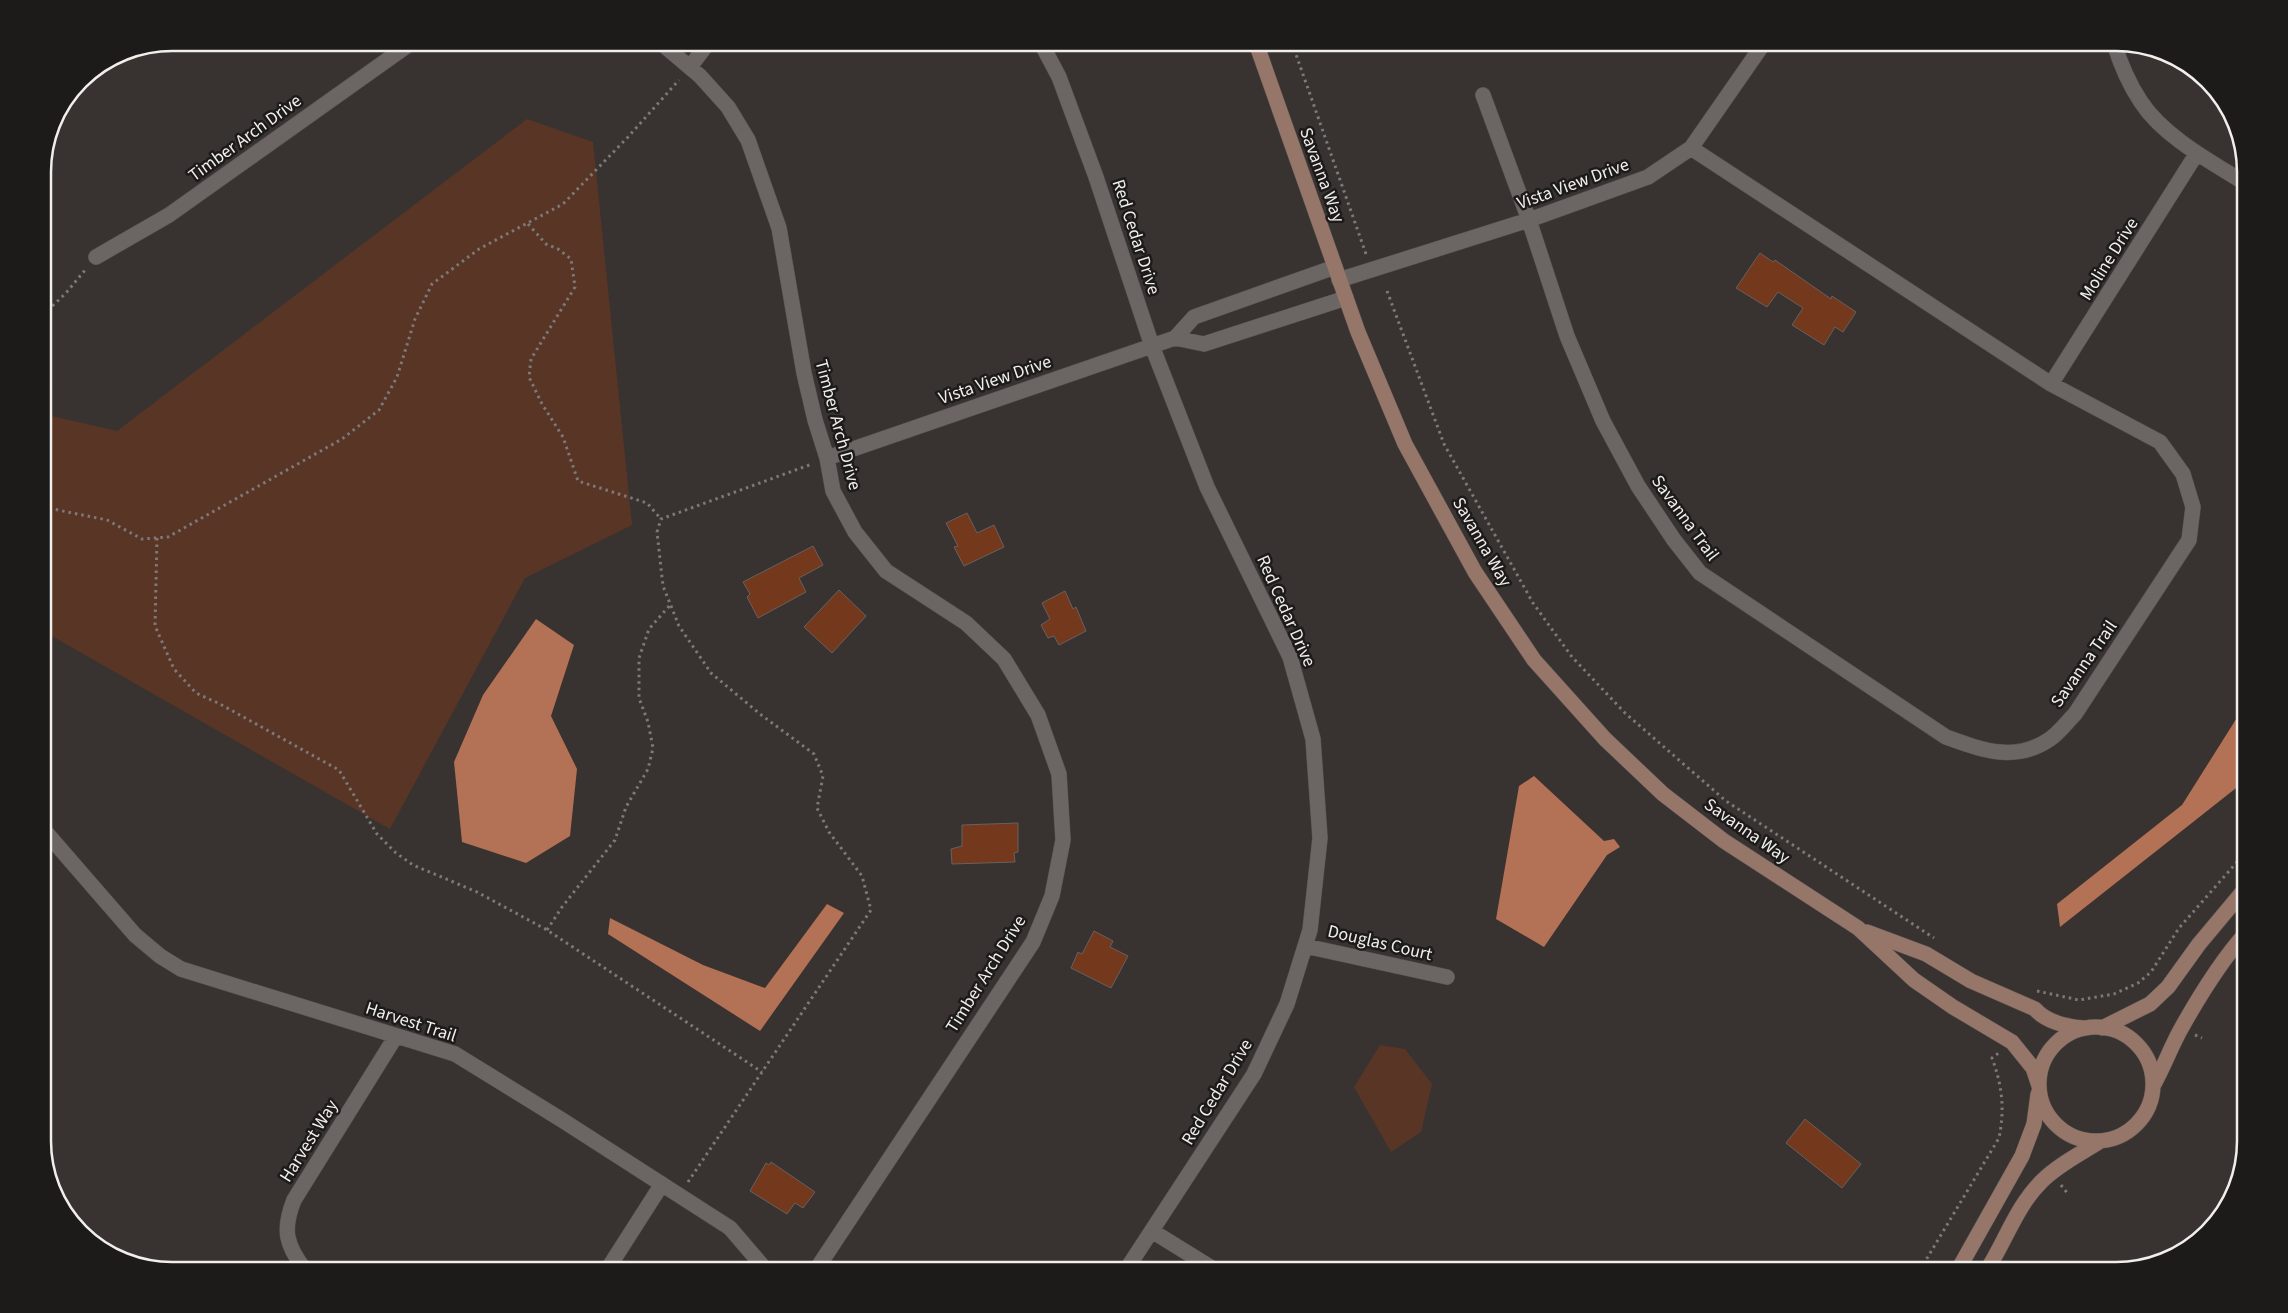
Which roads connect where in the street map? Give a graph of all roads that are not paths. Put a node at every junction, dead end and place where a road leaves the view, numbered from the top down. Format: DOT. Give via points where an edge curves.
graph roads {
  1 [pos="398,51"];
  2 [pos="671,51"];
  3 [pos="702,51"];
  4 [pos="1046,51"];
  5 [pos="1259,51"];
  6 [pos="1758,51"];
  7 [pos="2117,51"];
  8 [pos="690,67"];
  9 [pos="1483,95"];
  10 [pos="1691,148"];
  11 [pos="2198,153"];
  12 [pos="2236,177"];
  13 [pos="1529,220"];
  14 [pos="96,257"];
  15 [pos="1337,273"];
  16 [pos="1346,298"];
  17 [pos="1175,338"];
  18 [pos="1152,346"];
  19 [pos="2051,384"];
  20 [pos="827,458"];
  21 [pos="52,839"];
  22 [pos="2237,898"];
  23 [pos="1858,928"];
  24 [pos="1305,946"];
  25 [pos="2237,946"];
  26 [pos="1447,977"];
  27 [pos="2095,1028"];
  28 [pos="396,1036"];
  29 [pos="2153,1086"];
  30 [pos="2039,1088"];
  31 [pos="2099,1142"];
  32 [pos="662,1184"];
  33 [pos="1152,1230"];
  34 [pos="299,1262"];
  35 [pos="612,1262"];
  36 [pos="759,1262"];
  37 [pos="821,1262"];
  38 [pos="1131,1262"];
  39 [pos="1202,1262"];
  40 [pos="1962,1262"];
  41 [pos="1991,1262"];
  1 -- 14 [label="street, Timber Arch Drive" via="169,215"];
  2 -- 8 [label="street, Timber Arch Drive"];
  3 -- 8 [label="street"];
  4 -- 18 [label="street, Red Cedar Drive" via="1059,77 1096,177"];
  5 -- 15 [label="street, Savanna Way"];
  6 -- 10 [label="street, Vista View Drive"];
  7 -- 11 [label="street" via="2142,103 2163,126"];
  8 -- 20 [label="street, Timber Arch Drive" via="738,120 772,205 804,373"];
  9 -- 13 [label="street, Savanna Trail"];
  10 -- 13 [label="street, Vista View Drive" via="1648,177"];
  10 -- 19 [label="street, Savanna Trail"];
  11 -- 12 [label="street"];
  11 -- 19 [label="street, Moline Drive"];
  13 -- 15 [label="street, Vista View Drive"];
  13 -- 19 [label="street, Savanna Trail" via="1567,336 1603,421 1638,486 1700,573 1946,737 1979,749 2013,753 2027,751 2051,738 2075,714 2189,540 2193,507 2186,482 2160,442"];
  15 -- 16 [label="street, Savanna Way"];
  15 -- 17 [label="street, Vista View Drive" via="1194,317"];
  16 -- 17 [label="street" via="1204,344"];
  16 -- 23 [label="street, Savanna Way" via="1405,444 1475,572 1534,660 1606,739 1663,794 1724,841"];
  17 -- 18 [label="street, Vista View Drive"];
  18 -- 20 [label="street, Vista View Drive"];
  18 -- 24 [label="street, Red Cedar Drive" via="1207,488 1290,657 1313,739 1320,838 1310,930"];
  20 -- 37 [label="street, Timber Arch Drive" via="833,491 855,532 886,571 966,623 1004,659 1038,715 1059,774 1063,840 1052,896 1033,942"];
  21 -- 28 [label="street, Harvest Trail" via="135,935 160,956 181,968"];
  22 -- 27 [label="street" via="2168,987 2150,1004"];
  23 -- 27 [label="street, Savanna Way" via="1926,954 1971,981 2035,1009 2040,1016 2070,1027"];
  23 -- 30 [label="street, Savanna Way" via="1914,980 2012,1042 2033,1068"];
  24 -- 26 [label="street, Douglas Court"];
  24 -- 33 [label="street, Red Cedar Drive" via="1287,1004 1254,1074"];
  25 -- 29 [label="street" via="2181,1028"];
  27 -- 29 [label="street" via="2125,1036 2143,1052"];
  27 -- 30 [label="street" via="2062,1038 2052,1048 2040,1072"];
  28 -- 32 [label="street, Harvest Trail" via="455,1054"];
  28 -- 34 [label="street, Harvest Way" via="292,1207 287,1237"];
  29 -- 31 [label="street" via="2148,1107 2139,1121 2126,1133"];
  30 -- 31 [label="street" via="2042,1105 2059,1128 2085,1141"];
  30 -- 40 [label="street" via="2034,1124 2022,1156"];
  31 -- 41 [label="street" via="2040,1183 2018,1214"];
  32 -- 35 [label="street"];
  32 -- 36 [label="street, Harvest Trail" via="730,1228"];
  33 -- 38 [label="street, Red Cedar Drive"];
  33 -- 39 [label="street"];
}
